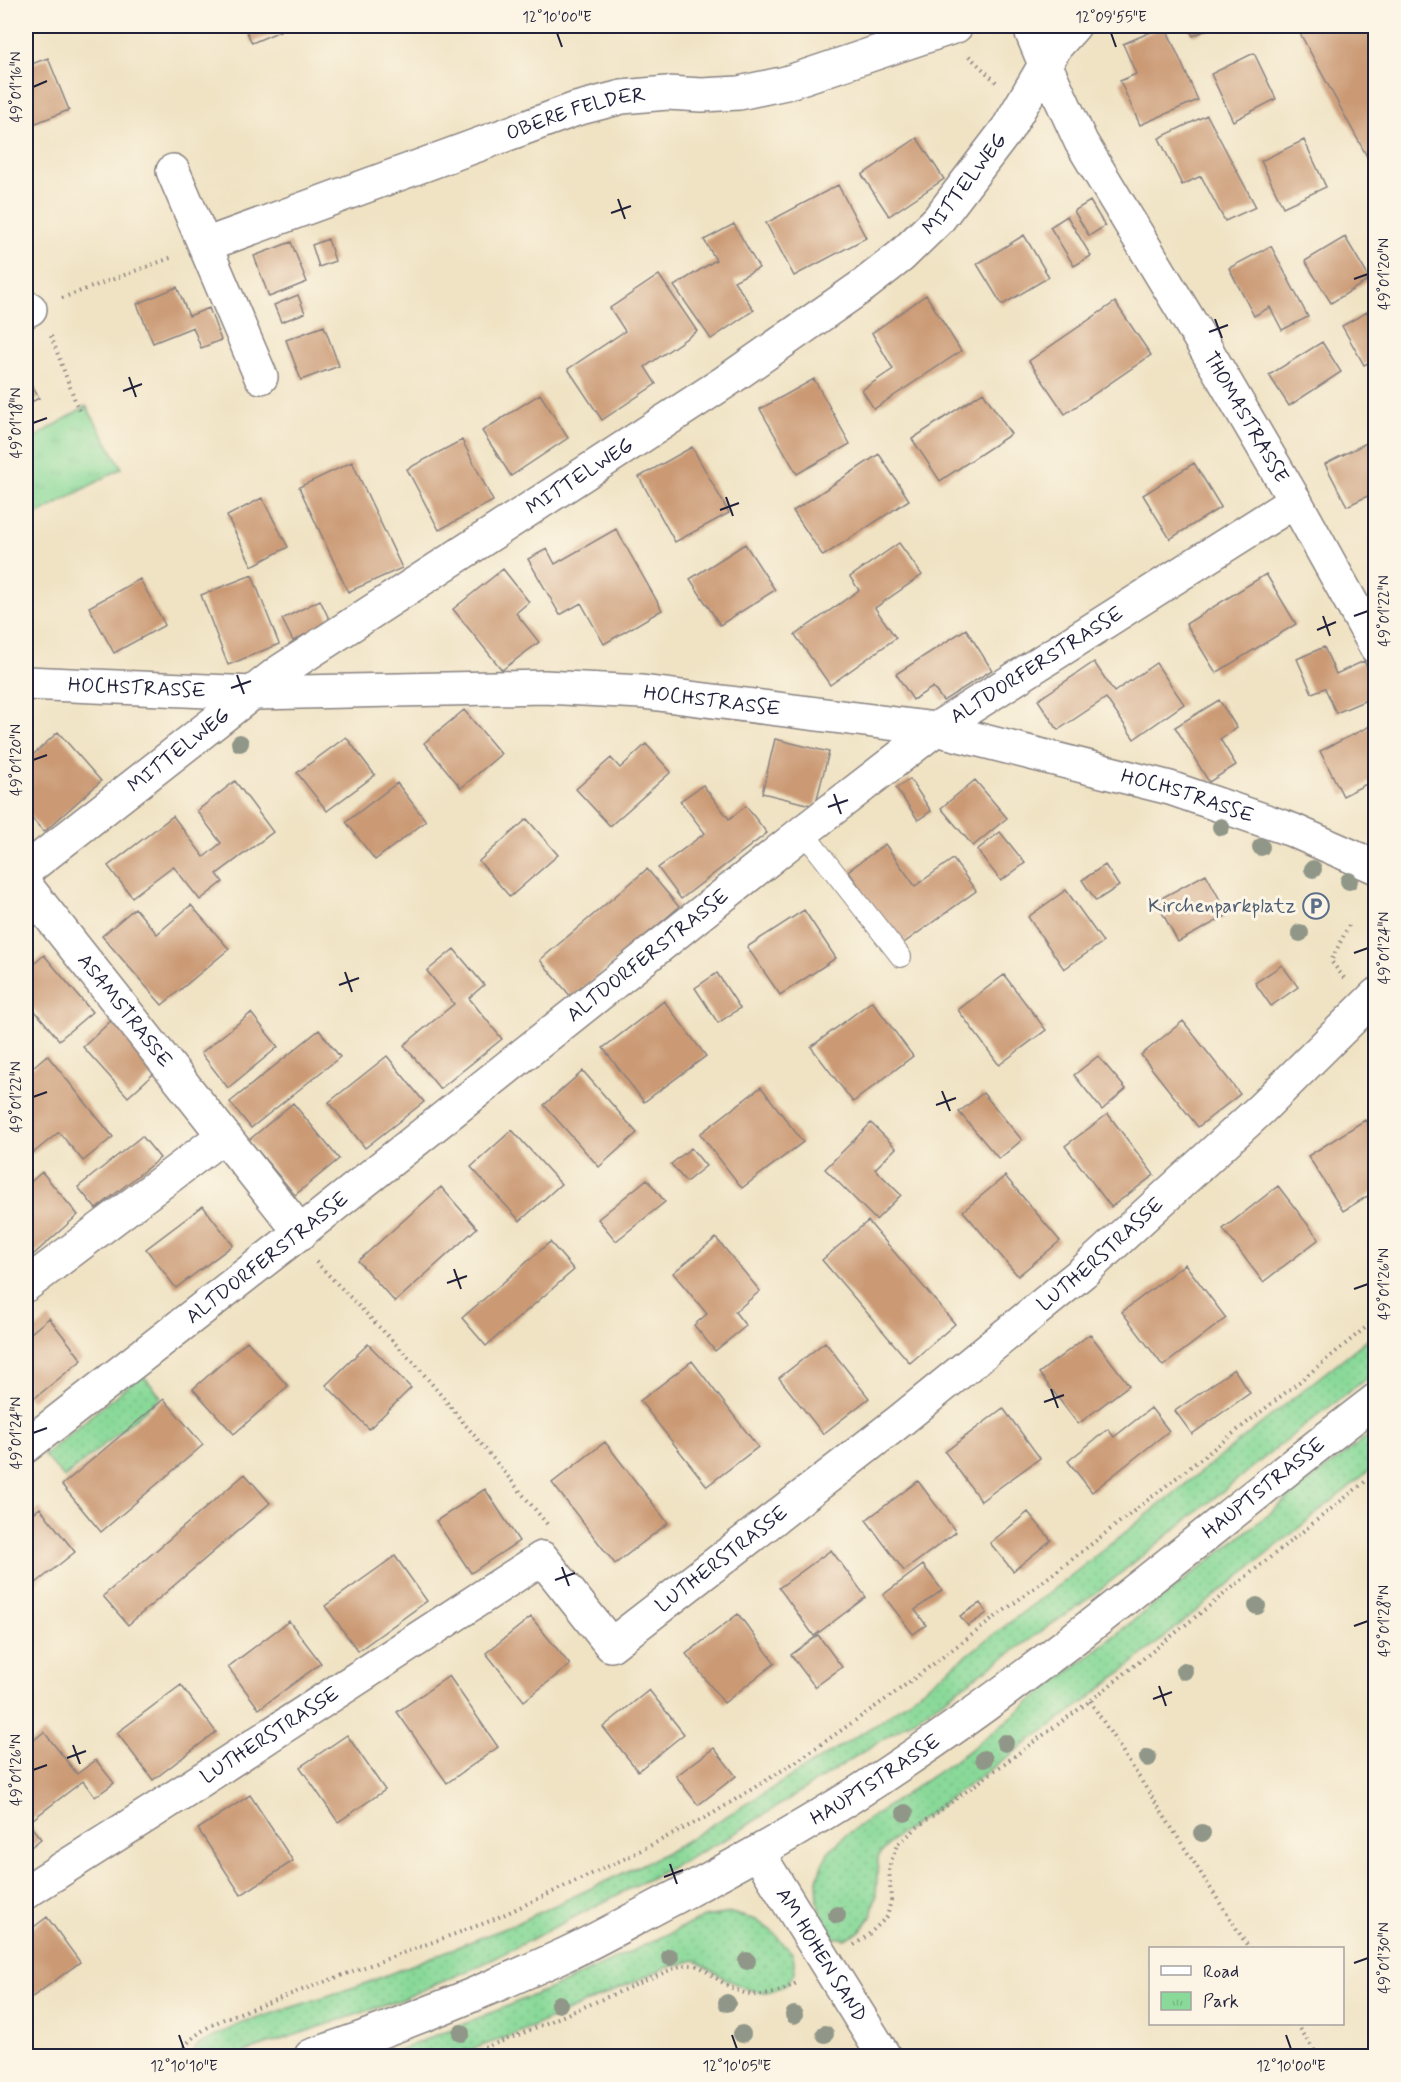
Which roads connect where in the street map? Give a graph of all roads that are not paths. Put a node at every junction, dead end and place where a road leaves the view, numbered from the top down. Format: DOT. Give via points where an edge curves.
graph roads {
  1 [pos="1029,26"];
  2 [pos="1074,26"];
  3 [pos="949,28"];
  4 [pos="1045,64"];
  5 [pos="173,171"];
  6 [pos="205,245"];
  7 [pos="261,377"];
  8 [pos="1294,501"];
  9 [pos="1376,647"];
  10 [pos="26,683"];
  11 [pos="252,693"];
  12 [pos="936,729"];
  13 [pos="803,832"];
  14 [pos="1376,867"];
  15 [pos="26,870"];
  16 [pos="26,886"];
  17 [pos="901,957"];
  18 [pos="1370,1001"];
  19 [pos="223,1136"];
  20 [pos="297,1236"];
  21 [pos="26,1285"];
  22 [pos="1376,1400"];
  23 [pos="26,1446"];
  24 [pos="758,1853"];
  25 [pos="26,1892"];
  26 [pos="311,2056"];
  27 [pos="884,2056"];
  1 -- 4 [label="street"];
  2 -- 4 [label="street, MITTELWEG"];
  3 -- 6 [label="street, OBERE FELDER" via="786,83 739,93 622,97 576,110"];
  4 -- 8 [label="street, THOMASTRASSE" via="1081,142"];
  4 -- 11 [label="street, MITTELWEG" via="1008,128 938,220 901,256 725,382"];
  5 -- 6 [label="street"];
  6 -- 7 [label="street"];
  8 -- 9 [label="street, THOMASTRASSE"];
  8 -- 12 [label="street, ALTDORFERSTRASSE"];
  10 -- 11 [label="street, HOCHSTRASSE"];
  11 -- 12 [label="street, HOCHSTRASSE" via="543,687 642,692"];
  11 -- 15 [label="street, MITTELWEG"];
  12 -- 13 [label="street, ALTDORFERSTRASSE"];
  12 -- 14 [label="street, HOCHSTRASSE" via="1170,788 1292,830"];
  13 -- 17 [label="lane"];
  13 -- 20 [label="street, ALTDORFERSTRASSE"];
  16 -- 19 [label="street, ASAMSTRASSE"];
  18 -- 25 [label="street, LUTHERSTRASSE" via="1262,1108 1083,1272 901,1420 611,1645 542,1558"];
  19 -- 20 [label="street, ASAMSTRASSE"];
  19 -- 21 [label="street"];
  20 -- 23 [label="street, ALTDORFERSTRASSE"];
  22 -- 24 [label="street, HAUPTSTRASSE" via="972,1714 894,1769"];
  24 -- 26 [label="street, HAUPTSTRASSE" via="565,1955 385,2031"];
  24 -- 27 [label="street, AM HOHEN SAND"];
}
